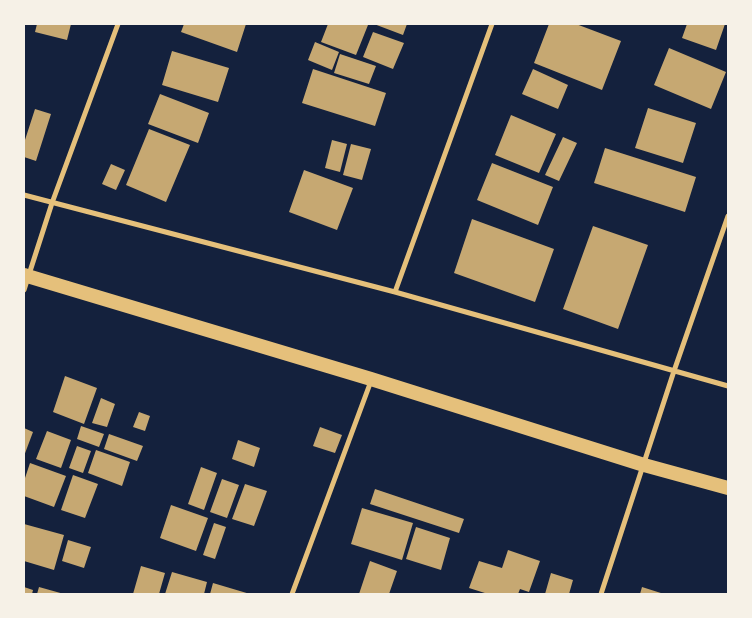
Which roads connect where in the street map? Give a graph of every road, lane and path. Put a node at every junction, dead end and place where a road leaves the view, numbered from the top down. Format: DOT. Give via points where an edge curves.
graph roads {
  1 [pos="118,24"];
  2 [pos="492,24"];
  3 [pos="24,195"];
  4 [pos="52,203"];
  5 [pos="728,216"];
  6 [pos="24,275"];
  7 [pos="24,290"];
  8 [pos="396,292"];
  9 [pos="674,371"];
  10 [pos="371,379"];
  11 [pos="728,386"];
  12 [pos="644,465"];
  13 [pos="728,488"];
  14 [pos="292,594"];
  15 [pos="601,594"];
  1 -- 4 [label="street"];
  2 -- 8 [label="street"];
  3 -- 4 [label="street"];
  4 -- 7 [label="street"];
  4 -- 8 [label="street"];
  5 -- 9 [label="street"];
  6 -- 10 [label="highway"];
  8 -- 9 [label="street"];
  9 -- 11 [label="street"];
  9 -- 12 [label="street"];
  10 -- 12 [label="highway"];
  10 -- 14 [label="street"];
  12 -- 13 [label="highway"];
  12 -- 15 [label="street"];
}
